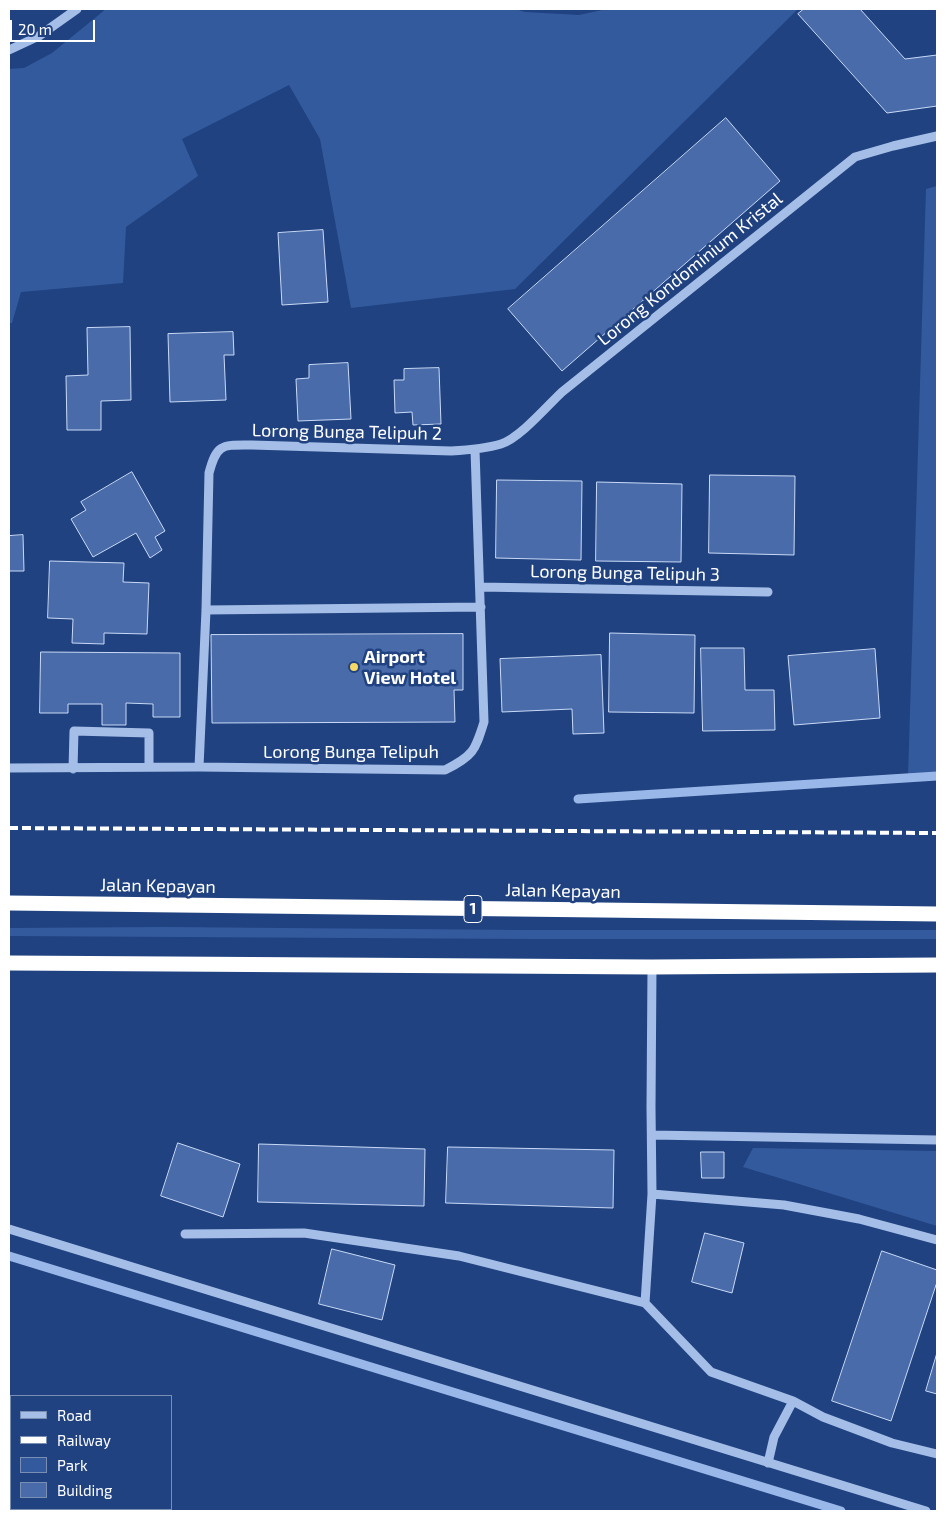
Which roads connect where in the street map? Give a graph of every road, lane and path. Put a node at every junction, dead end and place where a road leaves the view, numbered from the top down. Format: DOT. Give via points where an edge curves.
graph roads {
  1 [pos="77,9"];
  2 [pos="9,50"];
  3 [pos="937,136"];
  4 [pos="475,450"];
  5 [pos="480,587"];
  6 [pos="768,592"];
  7 [pos="481,607"];
  8 [pos="206,610"];
  9 [pos="149,767"];
  10 [pos="199,767"];
  11 [pos="9,768"];
  12 [pos="73,768"];
  13 [pos="9,903"];
  14 [pos="937,914"];
  15 [pos="9,963"];
  16 [pos="937,964"];
  17 [pos="652,967"];
  18 [pos="652,1135"];
  19 [pos="937,1140"];
  20 [pos="652,1194"];
  21 [pos="9,1229"];
  22 [pos="185,1234"];
  23 [pos="937,1240"];
  24 [pos="645,1303"];
  25 [pos="792,1401"];
  26 [pos="937,1454"];
  27 [pos="768,1463"];
  28 [pos="926,1511"];
  1 -- 2 [label="street" via="39,36"];
  3 -- 4 [label="street, Lorong Kondominium Kristal" via="855,157 562,392 523,429 502,444"];
  4 -- 5 [label="street, Lorong Bunga Telipuh"];
  4 -- 8 [label="street, Lorong Bunga Telipuh 2" via="252,445 228,445 218,449 209,473"];
  5 -- 6 [label="street, Lorong Bunga Telipuh 3"];
  5 -- 7 [label="street, Lorong Bunga Telipuh"];
  7 -- 8 [label="street"];
  7 -- 10 [label="street, Lorong Bunga Telipuh" via="484,722 476,745 464,760 445,770"];
  8 -- 10 [label="street"];
  9 -- 10 [label="street, Lorong Bunga Telipuh"];
  9 -- 12 [label="street, Lorong Bunga Telipuh"];
  9 -- 12 [label="street" via="149,733 74,731"];
  11 -- 12 [label="street, Lorong Bunga Telipuh"];
  13 -- 14 [label="highway, Jalan Kepayan / 1"];
  15 -- 17 [label="highway"];
  16 -- 17 [label="highway"];
  17 -- 18 [label="street"];
  18 -- 19 [label="street"];
  18 -- 20 [label="street"];
  20 -- 23 [label="street" via="784,1205"];
  20 -- 24 [label="street"];
  21 -- 27 [label="street"];
  22 -- 24 [label="street" via="304,1233 450,1254"];
  24 -- 25 [label="street" via="711,1372"];
  25 -- 26 [label="street" via="823,1417 892,1443"];
  25 -- 27 [label="street" via="774,1437"];
  27 -- 28 [label="street"];
}
